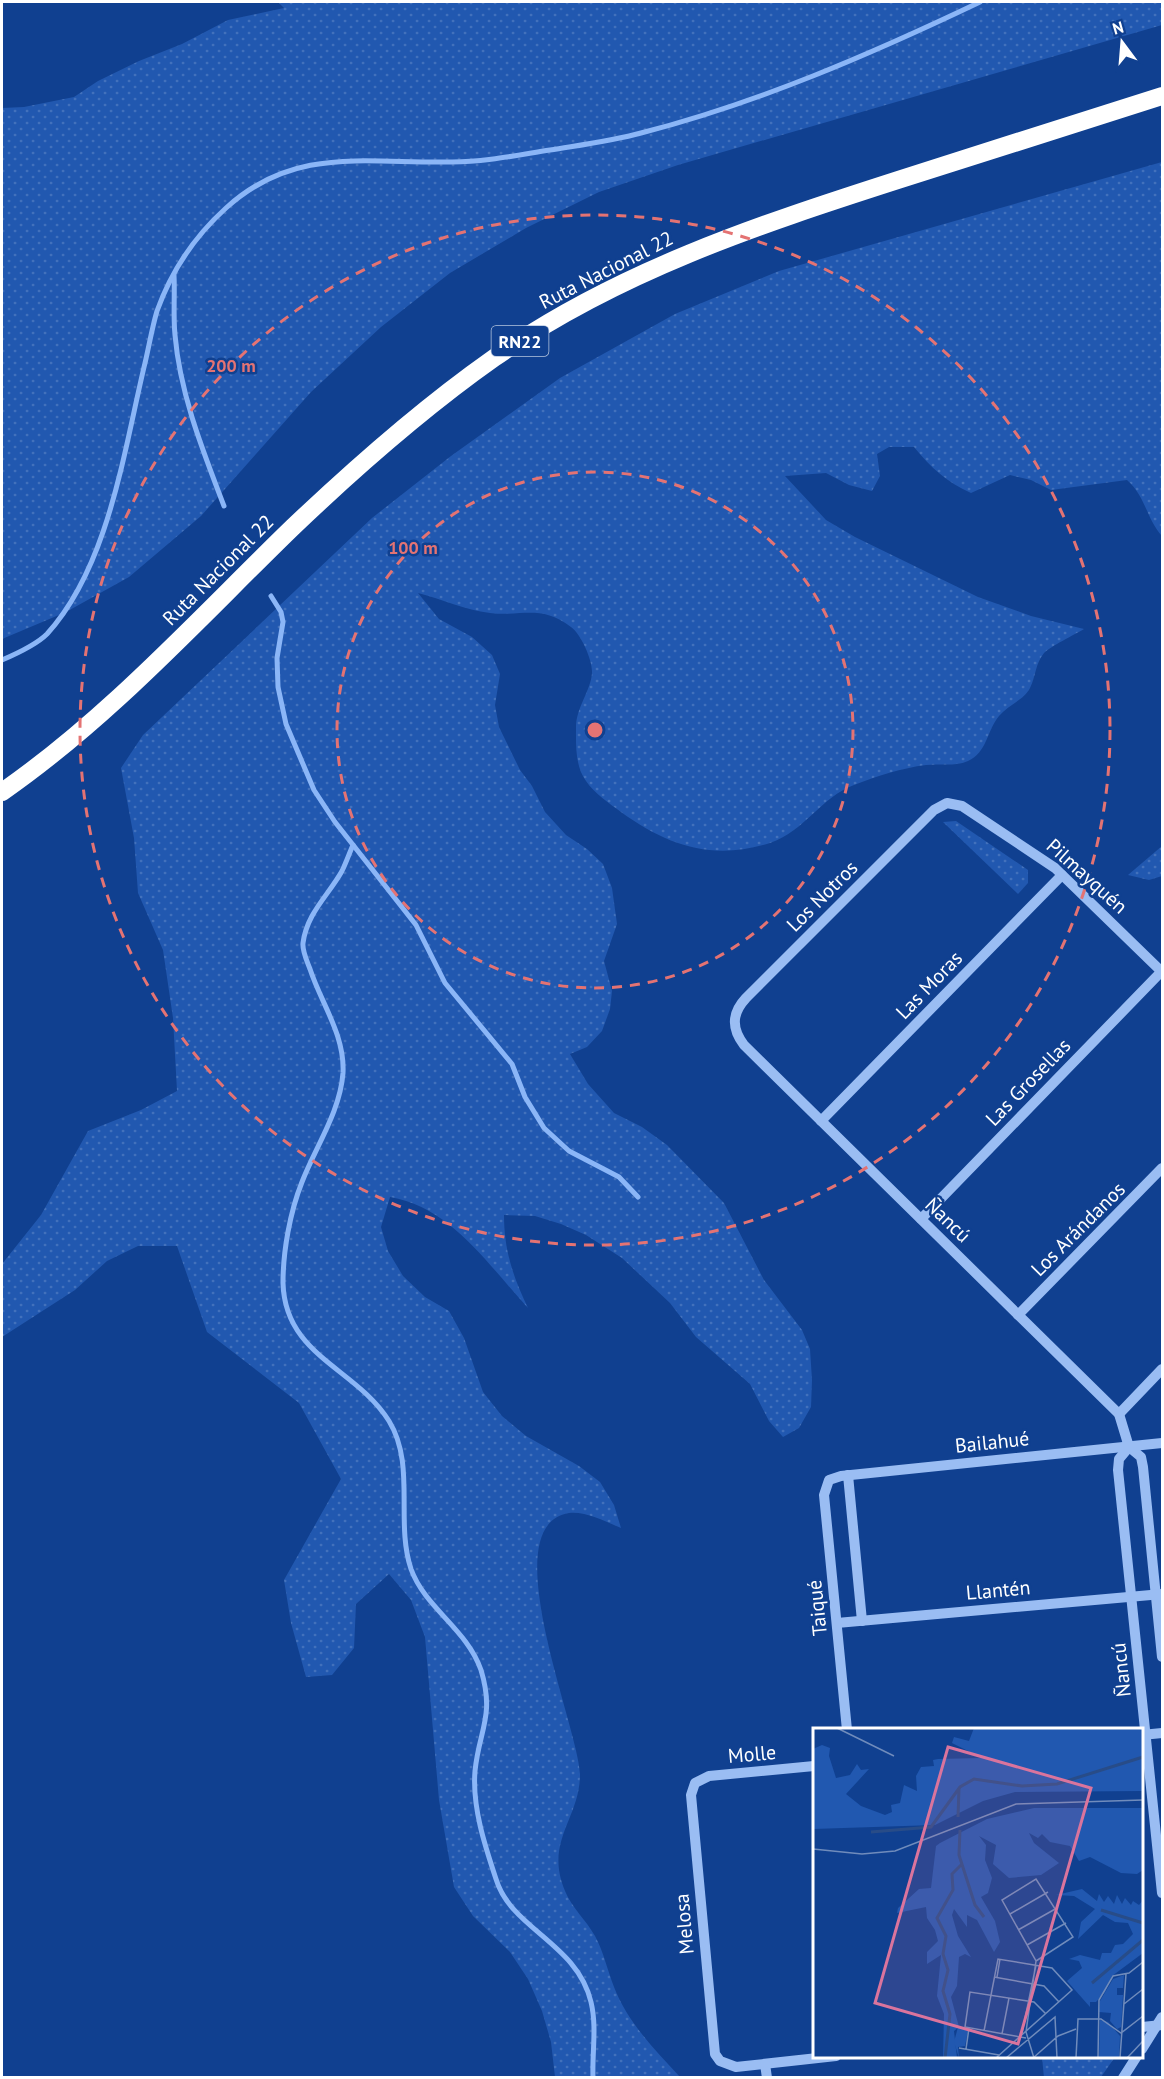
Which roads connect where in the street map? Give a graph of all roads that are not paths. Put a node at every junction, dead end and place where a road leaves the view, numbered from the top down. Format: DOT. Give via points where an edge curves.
graph roads {
  1 [pos="1162,96"];
  2 [pos="2,792"];
  3 [pos="947,802"];
  4 [pos="1062,874"];
  5 [pos="1162,971"];
  6 [pos="734,1024"];
  7 [pos="821,1121"];
  8 [pos="1162,1168"];
  9 [pos="921,1219"];
  10 [pos="1018,1315"];
  11 [pos="1162,1369"];
  12 [pos="1119,1414"];
  13 [pos="1162,1443"];
  14 [pos="1129,1447"];
  15 [pos="848,1475"];
  16 [pos="827,1483"];
  17 [pos="1159,1594"];
  18 [pos="1132,1596"];
  19 [pos="862,1621"];
  20 [pos="837,1623"];
  21 [pos="1162,1657"];
  22 [pos="847,1728"];
  23 [pos="1162,1733"];
  24 [pos="1144,1735"];
  25 [pos="813,1766"];
  26 [pos="695,1783"];
  27 [pos="1162,1893"];
  28 [pos="1161,2022"];
  29 [pos="1143,2027"];
  30 [pos="1143,2048"];
  31 [pos="819,2058"];
  32 [pos="1136,2058"];
  33 [pos="765,2064"];
  34 [pos="767,2078"];
  35 [pos="1123,2078"];
  1 -- 2 [label="highway, Ruta Nacional 22 / RN22" via="742,232 628,280 535,331 452,390 368,459 125,692"];
  3 -- 4 [label="street, Pilmayquén" via="962,806"];
  3 -- 6 [label="street, Los Notros" via="934,810 746,998 736,1010"];
  4 -- 5 [label="street, Pilmayquén"];
  4 -- 7 [label="street, Las Moras"];
  5 -- 9 [label="street, Las Grosellas"];
  6 -- 7 [label="street, Ñancú" via="744,1045"];
  7 -- 9 [label="street, Ñancú"];
  8 -- 10 [label="street, Los Arándanos"];
  9 -- 10 [label="street, Ñancú"];
  10 -- 12 [label="street, Ñancú"];
  11 -- 12 [label="street"];
  12 -- 14 [label="street, Ñancú"];
  13 -- 14 [label="street, Bailahué"];
  14 -- 15 [label="street, Bailahué"];
  14 -- 17 [label="street, Ñancú" via="1143,1463"];
  14 -- 18 [label="street, Ñancú" via="1118,1464"];
  15 -- 16 [label="street, Bailahué" via="836,1476"];
  15 -- 19 [label="street"];
  16 -- 20 [label="street, Taiqué" via="824,1496"];
  17 -- 18 [label="street, Llantén"];
  17 -- 21 [label="street, Ñancú"];
  18 -- 19 [label="street, Llantén"];
  18 -- 24 [label="street, Ñancú"];
  19 -- 20 [label="street, Llantén"];
  20 -- 22 [label="street, Taiqué"];
  23 -- 24 [label="street"];
  24 -- 27 [label="street, Ñancú"];
  25 -- 26 [label="street, Molle" via="709,1776"];
  26 -- 33 [label="street, Melosa" via="691,1795 715,2054 720,2061 736,2067"];
  28 -- 29 [label="street"];
  28 -- 30 [label="street"];
  31 -- 33 [label="street"];
  32 -- 35 [label="street"];
  33 -- 34 [label="street"];
}
